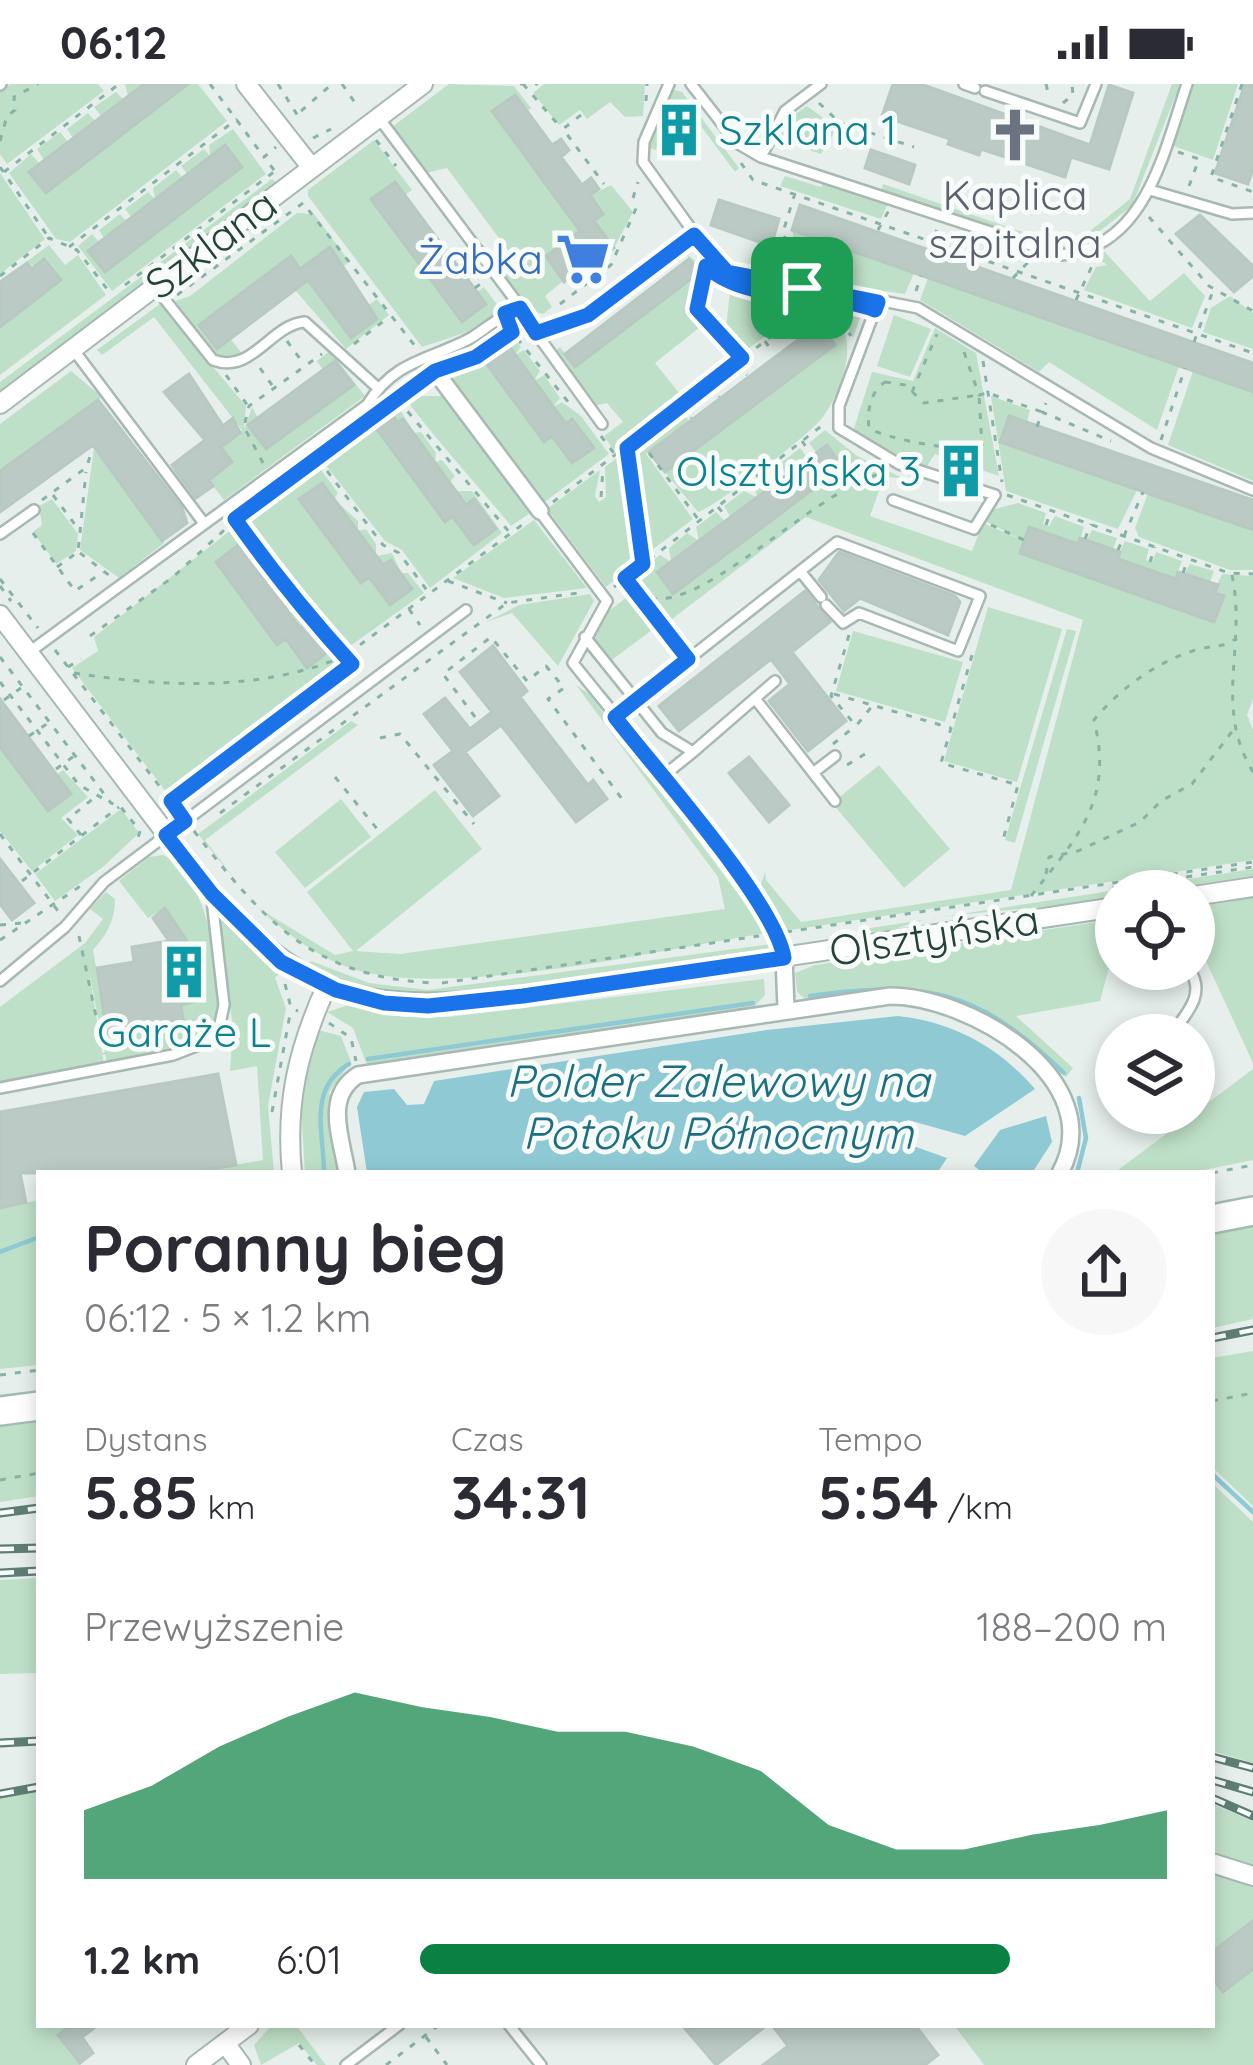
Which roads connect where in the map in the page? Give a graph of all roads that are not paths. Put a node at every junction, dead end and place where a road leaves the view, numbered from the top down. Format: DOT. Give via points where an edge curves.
graph roads {
  1 [pos="246,84"];
  2 [pos="423,84"];
  3 [pos="669,84"];
  4 [pos="691,84"];
  5 [pos="821,84"];
  6 [pos="1096,84"];
  7 [pos="1187,84"];
  8 [pos="974,88"];
  9 [pos="372,112"];
  10 [pos="760,157"];
  11 [pos="312,168"];
  12 [pos="1150,190"];
  13 [pos="1253,213"];
  14 [pos="694,235"];
  15 [pos="158,293"];
  16 [pos="878,302"];
  17 [pos="520,308"];
  18 [pos="536,333"];
  19 [pos="74,349"];
  20 [pos="435,371"];
  21 [pos="379,389"];
  22 [pos="0,404"];
  23 [pos="602,424"];
  24 [pos="1253,490"];
  25 [pos="893,500"];
  26 [pos="37,506"];
  27 [pos="540,511"];
  28 [pos="203,522"];
  29 [pos="0,534"];
  30 [pos="800,572"];
  31 [pos="466,610"];
  32 [pos="0,615"];
  33 [pos="906,631"];
  34 [pos="585,637"];
  35 [pos="39,644"];
  36 [pos="902,645"];
  37 [pos="960,650"];
  38 [pos="973,654"];
  39 [pos="775,681"];
  40 [pos="636,701"];
  41 [pos="757,701"];
  42 [pos="615,717"];
  43 [pos="693,752"];
  44 [pos="835,756"];
  45 [pos="814,773"];
  46 [pos="662,777"];
  47 [pos="835,800"];
  48 [pos="178,826"];
  49 [pos="1253,887"];
  50 [pos="1215,893"];
  51 [pos="212,894"];
  52 [pos="1095,909"];
  53 [pos="781,944"];
  54 [pos="0,981"];
  55 [pos="327,985"];
  56 [pos="786,1008"];
  57 [pos="0,1088"];
  58 [pos="292,1170"];
  59 [pos="347,1170"];
  60 [pos="1061,1170"];
  61 [pos="1253,1211"];
  62 [pos="1215,1218"];
  63 [pos="36,1406"];
  64 [pos="0,1411"];
  65 [pos="1215,1864"];
  66 [pos="1253,1876"];
  67 [pos="245,2028"];
  68 [pos="395,2028"];
  69 [pos="511,2028"];
  70 [pos="225,2043"];
  71 [pos="196,2065"];
  72 [pos="242,2065"];
  73 [pos="346,2065"];
  74 [pos="541,2065"];
  1 -- 11 [label="street"];
  2 -- 9 [label="street, Szklana"];
  3 -- 14 [label="lane" via="644,142 644,162"];
  4 -- 10 [label="lane" via="736,143"];
  5 -- 10 [label="lane" via="785,111"];
  6 -- 8 [label="lane" via="1079,123"];
  7 -- 12 [label="lane"];
  9 -- 11 [label="street, Szklana"];
  9 -- 17 [label="lane"];
  10 -- 12 [label="lane" via="1043,250 1082,254 1110,238"];
  11 -- 15 [label="street, Szklana"];
  12 -- 13 [label="lane"];
  14 -- 16 [label="lane" via="727,272"];
  14 -- 18 [label="lane" via="588,315"];
  15 -- 19 [label="street, Szklana"];
  15 -- 21 [label="lane" via="213,360 238,362 298,322 313,326"];
  16 -- 24 [label="lane" via="959,328 1157,452"];
  16 -- 25 [label="lane" via="839,406 839,428 899,464 995,495 974,529"];
  17 -- 18 [label="lane"];
  17 -- 21 [label="lane" via="468,340 422,355"];
  18 -- 23 [label="lane"];
  19 -- 22 [label="street, Szklana"];
  19 -- 28 [label="lane"];
  20 -- 27 [label="street"];
  21 -- 28 [label="lane"];
  26 -- 29 [label="lane"];
  27 -- 34 [label="lane" via="607,601"];
  28 -- 35 [label="lane"];
  30 -- 33 [label="lane" via="843,623 859,613"];
  30 -- 37 [label="lane" via="837,542 980,596"];
  30 -- 40 [label="lane"];
  31 -- 48 [label="lane"];
  32 -- 35 [label="street, Olsztyńska"];
  33 -- 36 [label="lane"];
  33 -- 37 [label="lane"];
  34 -- 40 [label="lane"];
  34 -- 42 [label="lane" via="573,663"];
  35 -- 48 [label="street, Olsztyńska"];
  37 -- 38 [label="lane"];
  39 -- 41 [label="lane"];
  40 -- 42 [label="lane"];
  40 -- 43 [label="lane" via="662,734"];
  41 -- 43 [label="lane"];
  41 -- 45 [label="lane"];
  42 -- 46 [label="lane"];
  43 -- 46 [label="lane"];
  44 -- 45 [label="lane"];
  45 -- 47 [label="lane"];
  46 -- 53 [label="lane"];
  48 -- 51 [label="street, Olsztyńska"];
  48 -- 54 [label="lane" via="104,882"];
  49 -- 50 [label="street"];
  51 -- 55 [label="street, Olsztyńska" via="281,962"];
  51 -- 57 [label="lane" via="222,1031 188,1051"];
  52 -- 53 [label="street, Olsztyńska"];
  53 -- 55 [label="street, Olsztyńska" via="428,1006 384,1003"];
  53 -- 56 [label="street"];
  55 -- 58 [label="street" via="292,1084"];
  56 -- 59 [label="street" via="358,1075 336,1104"];
  56 -- 60 [label="street" via="911,996 980,1021 1038,1064 1068,1104 1073,1134"];
  61 -- 62 [label="main road"];
  63 -- 64 [label="main road"];
  65 -- 66 [label="street"];
  67 -- 70 [label="street"];
  68 -- 73 [label="lane"];
  69 -- 74 [label="lane"];
  70 -- 71 [label="street"];
  70 -- 72 [label="street"];
}
